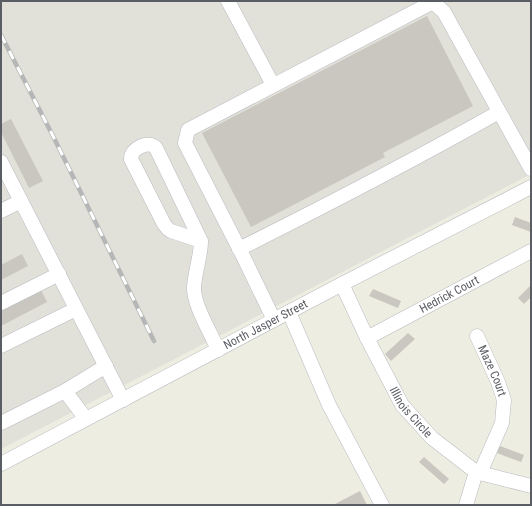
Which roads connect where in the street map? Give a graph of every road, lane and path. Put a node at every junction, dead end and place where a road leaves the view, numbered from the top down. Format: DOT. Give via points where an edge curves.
graph roads {
  1 [pos="228,1"];
  2 [pos="273,85"];
  3 [pos="500,112"];
  4 [pos="1,162"];
  5 [pos="531,169"];
  6 [pos="531,187"];
  7 [pos="21,201"];
  8 [pos="1,211"];
  9 [pos="201,241"];
  10 [pos="239,249"];
  11 [pos="531,251"];
  12 [pos="59,274"];
  13 [pos="342,284"];
  14 [pos="1,302"];
  15 [pos="76,309"];
  16 [pos="289,312"];
  17 [pos="274,320"];
  18 [pos="477,336"];
  19 [pos="367,338"];
  20 [pos="1,346"];
  21 [pos="218,350"];
  22 [pos="106,366"];
  23 [pos="65,391"];
  24 [pos="123,400"];
  25 [pos="86,419"];
  26 [pos="1,423"];
  27 [pos="1,464"];
  28 [pos="478,473"];
  29 [pos="531,486"];
  30 [pos="382,505"];
  31 [pos="466,505"];
  1 -- 2 [label="street"];
  2 -- 3 [label="street" via="433,2 444,12"];
  2 -- 10 [label="street" via="188,130 185,143"];
  3 -- 5 [label="street"];
  3 -- 10 [label="street" via="343,197"];
  4 -- 7 [label="street"];
  6 -- 13 [label="street, North Jasper Street"];
  7 -- 8 [label="street"];
  7 -- 12 [label="street"];
  9 -- 9 [label="street" via="156,148 149,144 133,151 131,159 164,224 168,229"];
  9 -- 21 [label="street" via="194,295"];
  10 -- 17 [label="street"];
  11 -- 19 [label="street, Hedrick Court"];
  12 -- 14 [label="street"];
  12 -- 15 [label="street"];
  13 -- 16 [label="street, North Jasper Street"];
  13 -- 19 [label="street, Illinois Circle"];
  15 -- 20 [label="street"];
  15 -- 22 [label="street"];
  16 -- 17 [label="street, North Jasper Street"];
  16 -- 30 [label="street" via="329,405"];
  17 -- 21 [label="street, North Jasper Street"];
  18 -- 28 [label="street, Maze Court" via="504,400 502,423"];
  19 -- 28 [label="street, Illinois Circle" via="402,405 432,438"];
  21 -- 24 [label="street, North Jasper Street"];
  22 -- 23 [label="street"];
  22 -- 24 [label="street"];
  23 -- 25 [label="street"];
  23 -- 26 [label="street"];
  24 -- 25 [label="street, North Jasper Street"];
  25 -- 27 [label="street, North Jasper Street"];
  28 -- 29 [label="street, Illinois Circle"];
  28 -- 31 [label="street, Maze Court"];
}
